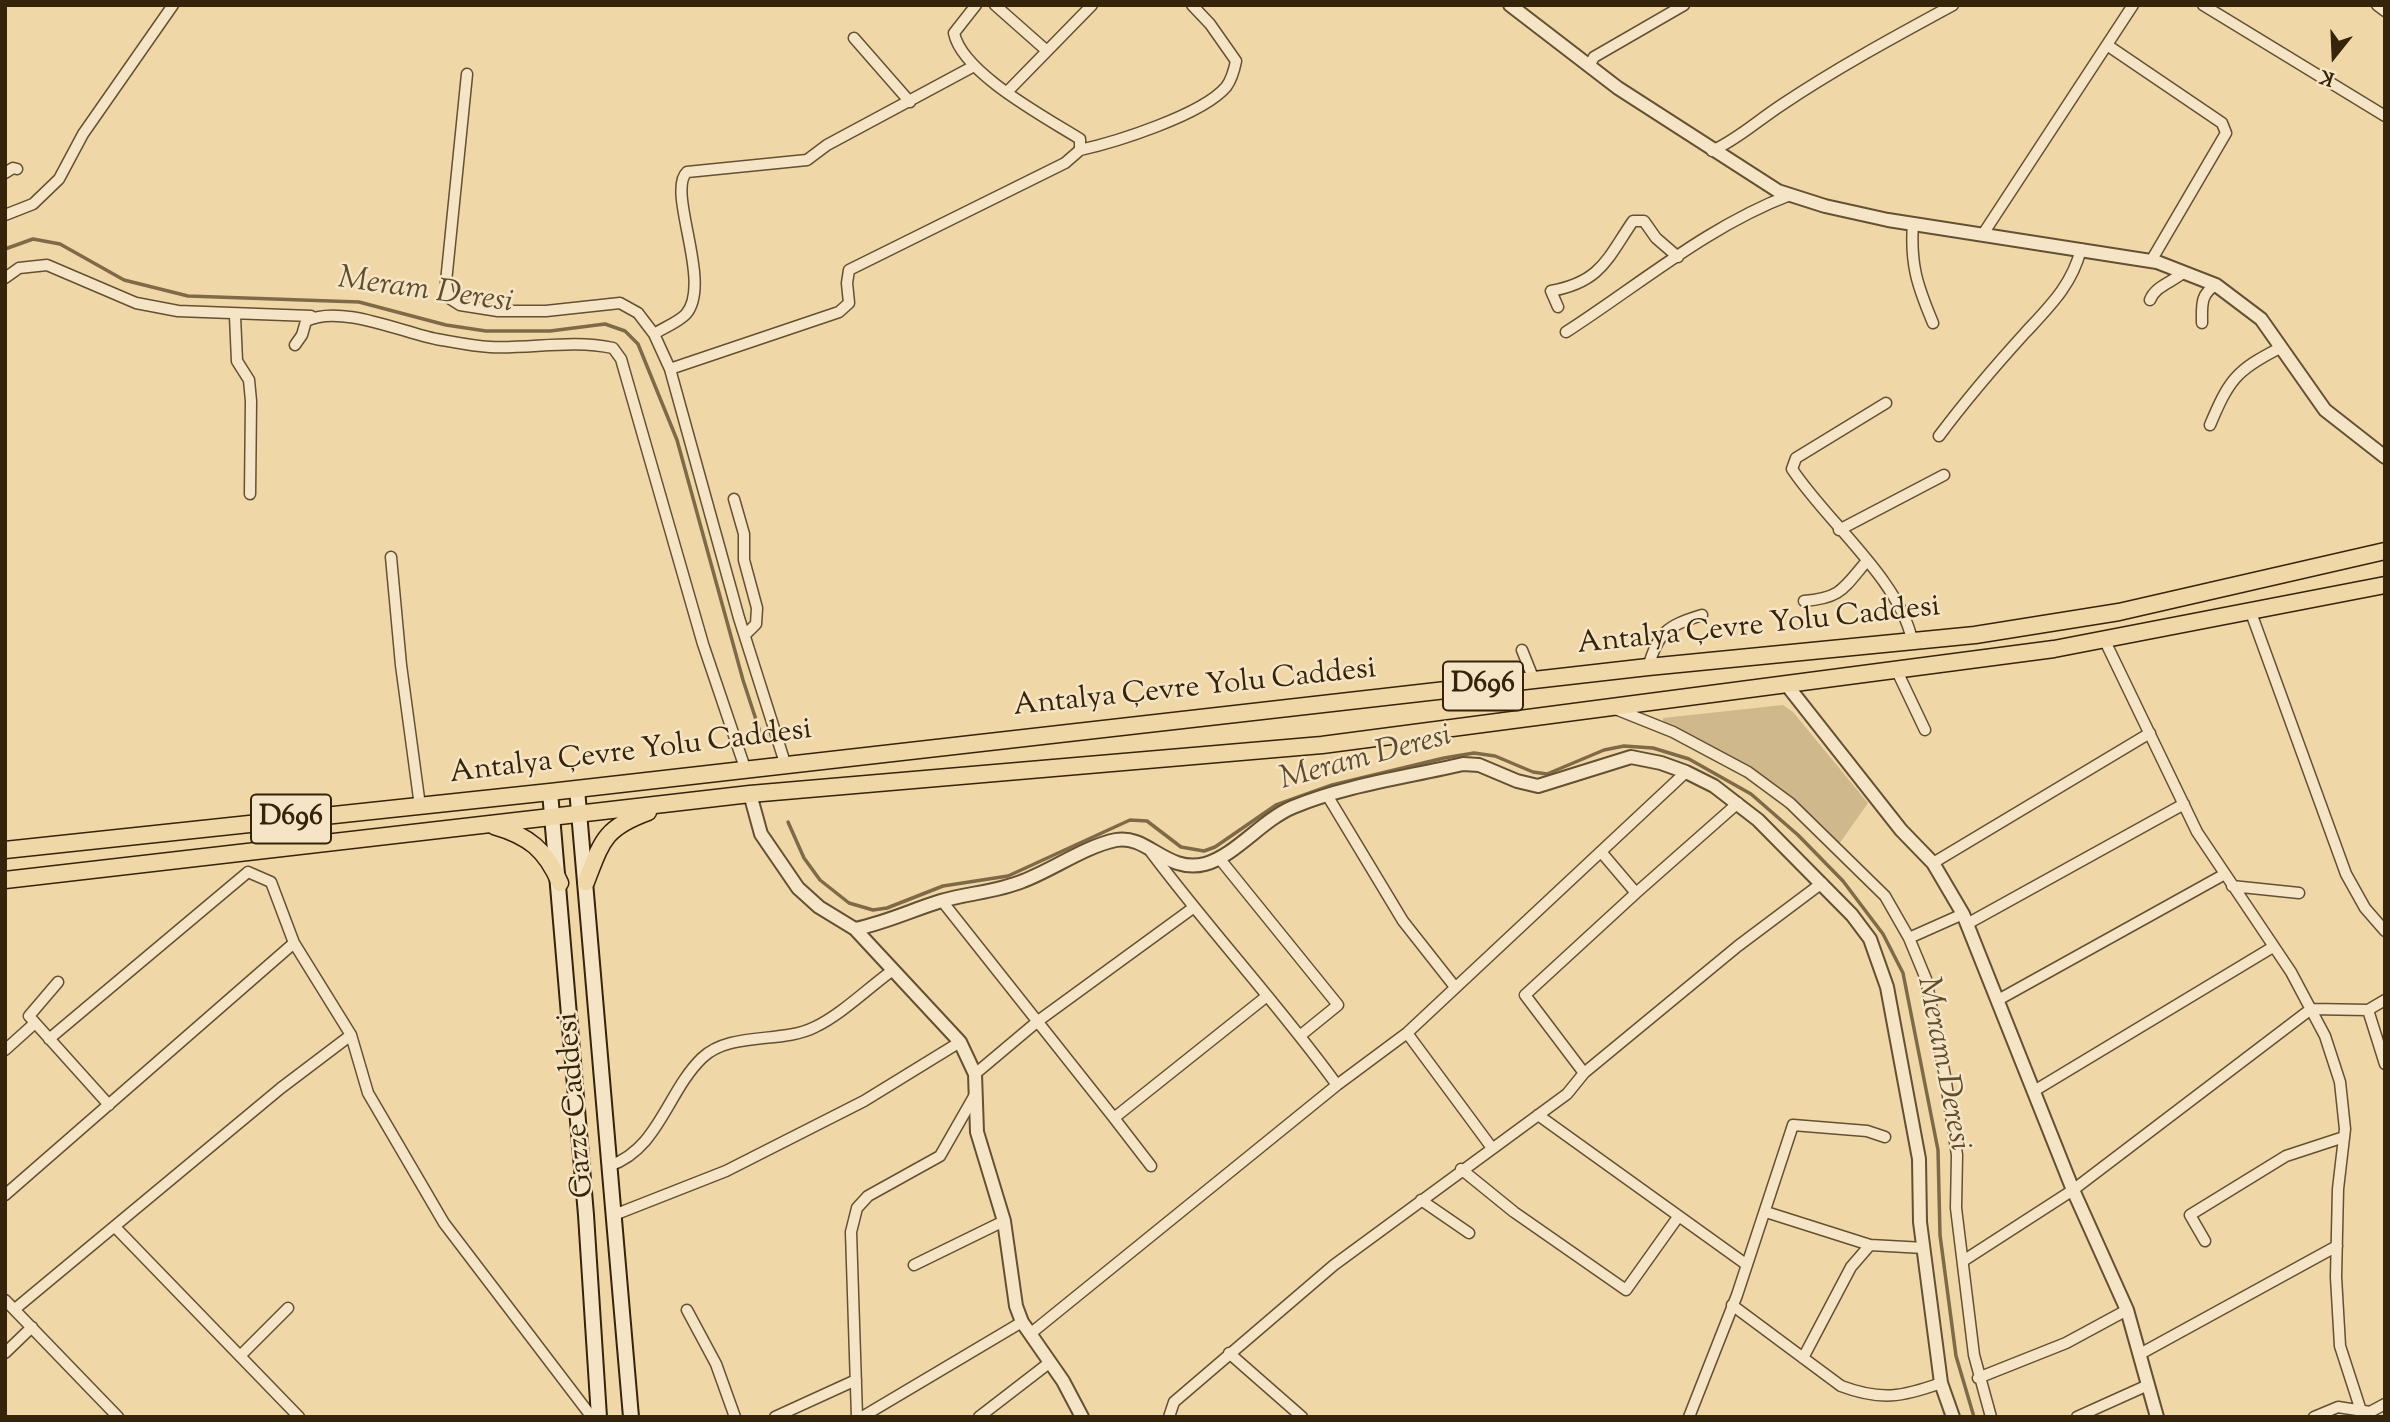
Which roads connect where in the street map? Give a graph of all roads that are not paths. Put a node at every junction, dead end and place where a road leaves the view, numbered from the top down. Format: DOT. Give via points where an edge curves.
graph roads {
  1 [pos="173,5"];
  2 [pos="976,5"];
  3 [pos="995,5"];
  4 [pos="1092,5"];
  5 [pos="1192,5"];
  6 [pos="1510,5"];
  7 [pos="1684,5"];
  8 [pos="1953,5"];
  9 [pos="2133,5"];
  10 [pos="2203,5"];
  11 [pos="2377,5"];
  12 [pos="2385,11"];
  13 [pos="854,38"];
  14 [pos="2107,45"];
  15 [pos="1047,51"];
  16 [pos="974,66"];
  17 [pos="1589,66"];
  18 [pos="467,74"];
  19 [pos="1008,91"];
  20 [pos="909,102"];
  21 [pos="2385,116"];
  22 [pos="1080,150"];
  23 [pos="1712,151"];
  24 [pos="17,169"];
  25 [pos="5,173"];
  26 [pos="1790,195"];
  27 [pos="5,215"];
  28 [pos="1913,223"];
  29 [pos="1983,234"];
  30 [pos="2081,249"];
  31 [pos="1678,257"];
  32 [pos="2151,261"];
  33 [pos="2184,272"];
  34 [pos="5,278"];
  35 [pos="2216,285"];
  36 [pos="2150,300"];
  37 [pos="1558,307"];
  38 [pos="235,316"];
  39 [pos="315,316"];
  40 [pos="1933,323"];
  41 [pos="2202,323"];
  42 [pos="1566,332"];
  43 [pos="654,334"];
  44 [pos="295,345"];
  45 [pos="2280,348"];
  46 [pos="670,369"];
  47 [pos="1886,403"];
  48 [pos="2210,425"];
  49 [pos="1939,436"];
  50 [pos="2385,457"];
  51 [pos="1944,475"];
  52 [pos="250,494"];
  53 [pos="734,499"];
  54 [pos="1839,530"];
  55 [pos="2385,551"];
  56 [pos="391,557"];
  57 [pos="1866,562"];
  58 [pos="2385,585"];
  59 [pos="1804,601"];
  60 [pos="2250,610"];
  61 [pos="1702,615"];
  62 [pos="745,635"];
  63 [pos="1912,639"];
  64 [pos="2104,639"];
  65 [pos="1522,650"];
  66 [pos="1648,667"];
  67 [pos="1896,669"];
  68 [pos="1534,680"];
  69 [pos="1786,684"];
  70 [pos="1609,707"];
  71 [pos="1925,730"];
  72 [pos="2150,733"];
  73 [pos="785,763"];
  74 [pos="745,768"];
  75 [pos="1686,772"];
  76 [pos="577,789"];
  77 [pos="550,792"];
  78 [pos="750,794"];
  79 [pos="1328,795"];
  80 [pos="1738,803"];
  81 [pos="668,804"];
  82 [pos="2184,804"];
  83 [pos="420,806"];
  84 [pos="579,815"];
  85 [pos="553,817"];
  86 [pos="489,824"];
  87 [pos="5,850"];
  88 [pos="1151,852"];
  89 [pos="1602,853"];
  90 [pos="247,854"];
  91 [pos="1219,858"];
  92 [pos="1933,863"];
  93 [pos="248,872"];
  94 [pos="2225,874"];
  95 [pos="5,880"];
  96 [pos="586,882"];
  97 [pos="560,883"];
  98 [pos="1822,883"];
  99 [pos="2232,886"];
  100 [pos="1636,893"];
  101 [pos="2299,893"];
  102 [pos="942,901"];
  103 [pos="1193,908"];
  104 [pos="1965,919"];
  105 [pos="855,929"];
  106 [pos="2385,931"];
  107 [pos="1909,938"];
  108 [pos="294,943"];
  109 [pos="2273,947"];
  110 [pos="893,970"];
  111 [pos="58,982"];
  112 [pos="1455,986"];
  113 [pos="1267,996"];
  114 [pos="1998,1000"];
  115 [pos="2385,1000"];
  116 [pos="2311,1009"];
  117 [pos="2368,1010"];
  118 [pos="1038,1021"];
  119 [pos="35,1023"];
  120 [pos="1407,1032"];
  121 [pos="351,1035"];
  122 [pos="1301,1035"];
  123 [pos="48,1039"];
  124 [pos="960,1042"];
  125 [pos="5,1050"];
  126 [pos="2385,1064"];
  127 [pos="1584,1073"];
  128 [pos="975,1074"];
  129 [pos="1337,1085"];
  130 [pos="2034,1090"];
  131 [pos="976,1092"];
  132 [pos="110,1105"];
  133 [pos="1538,1115"];
  134 [pos="1114,1118"];
  135 [pos="1885,1137"];
  136 [pos="2344,1137"];
  137 [pos="1492,1147"];
  138 [pos="609,1166"];
  139 [pos="1151,1166"];
  140 [pos="1461,1170"];
  141 [pos="2073,1190"];
  142 [pos="5,1195"];
  143 [pos="1421,1199"];
  144 [pos="1766,1212"];
  145 [pos="614,1215"];
  146 [pos="1678,1217"];
  147 [pos="1004,1221"];
  148 [pos="115,1227"];
  149 [pos="1469,1233"];
  150 [pos="2205,1241"];
  151 [pos="1870,1245"];
  152 [pos="2337,1247"];
  153 [pos="1924,1248"];
  154 [pos="1963,1261"];
  155 [pos="914,1265"];
  156 [pos="1747,1265"];
  157 [pos="5,1300"];
  158 [pos="1732,1306"];
  159 [pos="288,1308"];
  160 [pos="15,1309"];
  161 [pos="687,1310"];
  162 [pos="2127,1310"];
  163 [pos="1023,1322"];
  164 [pos="32,1327"];
  165 [pos="1030,1334"];
  166 [pos="5,1353"];
  167 [pos="1229,1353"];
  168 [pos="2140,1354"];
  169 [pos="240,1356"];
  170 [pos="1803,1358"];
  171 [pos="1049,1363"];
  172 [pos="1978,1378"];
  173 [pos="856,1380"];
  174 [pos="1941,1383"];
  175 [pos="2148,1385"];
  176 [pos="2385,1404"];
  177 [pos="2362,1413"];
  178 [pos="592,1414"];
  179 [pos="115,1416"];
  180 [pos="299,1417"];
  181 [pos="631,1417"];
  182 [pos="736,1417"];
  183 [pos="775,1417"];
  184 [pos="857,1417"];
  185 [pos="862,1417"];
  186 [pos="979,1417"];
  187 [pos="1082,1417"];
  188 [pos="1168,1417"];
  189 [pos="1302,1417"];
  190 [pos="1689,1417"];
  191 [pos="1953,1417"];
  192 [pos="1990,1417"];
  193 [pos="2077,1417"];
  194 [pos="2157,1417"];
  195 [pos="2314,1417"];
  1 -- 27 [label="street" via="83,134 59,179 33,204"];
  2 -- 16 [label="street" via="954,33 956,46"];
  3 -- 15 [label="street"];
  4 -- 15 [label="street"];
  5 -- 22 [label="street" via="1236,61 1225,88 1124,140"];
  6 -- 17 [label="street"];
  7 -- 17 [label="street" via="1594,57"];
  8 -- 23 [label="street"];
  9 -- 14 [label="street"];
  10 -- 21 [label="street"];
  11 -- 12 [label="street"];
  13 -- 20 [label="street"];
  14 -- 29 [label="street"];
  14 -- 32 [label="street" via="2222,123 2226,133"];
  15 -- 19 [label="street"];
  16 -- 19 [label="street"];
  16 -- 20 [label="street"];
  17 -- 23 [label="street"];
  18 -- 43 [label="street" via="446,282 449,298 498,311 620,303 638,313"];
  19 -- 22 [label="street" via="1080,139"];
  20 -- 43 [label="street" via="807,160 682,177 694,296 686,315"];
  22 -- 46 [label="street" via="1017,188 849,270 849,303 839,312"];
  23 -- 26 [label="street"];
  24 -- 25 [label="street"];
  26 -- 28 [label="street"];
  26 -- 31 [label="street" via="1760,206"];
  28 -- 29 [label="street"];
  28 -- 40 [label="street" via="1911,256 1916,285"];
  29 -- 30 [label="street"];
  30 -- 32 [label="street"];
  30 -- 49 [label="street" via="2075,272 2047,312"];
  31 -- 37 [label="street" via="1644,221 1633,221 1604,267 1570,288 1551,291"];
  31 -- 42 [label="street"];
  32 -- 33 [label="street"];
  33 -- 35 [label="street"];
  33 -- 36 [label="street" via="2155,291"];
  34 -- 38 [label="street" via="19,268 47,265 136,303"];
  35 -- 41 [label="street" via="2202,300"];
  35 -- 45 [label="street" via="2261,319"];
  38 -- 39 [label="street"];
  38 -- 52 [label="street" via="237,361 249,380 251,401"];
  39 -- 44 [label="street" via="306,321"];
  39 -- 74 [label="street" via="366,320 489,347 594,344 613,348 621,359 703,644"];
  43 -- 46 [label="street"];
  45 -- 48 [label="street" via="2241,369"];
  45 -- 50 [label="street" via="2325,410"];
  46 -- 62 [label="street"];
  47 -- 54 [label="street" via="1796,458 1792,469"];
  51 -- 54 [label="street"];
  53 -- 62 [label="street" via="757,608 756,624"];
  54 -- 57 [label="street"];
  55 -- 63 [label="highway, Antalya Çevre Yolu Caddesi / D696" via="2119,612 1975,635"];
  56 -- 83 [label="street"];
  57 -- 59 [label="street" via="1840,592 1828,599"];
  57 -- 63 [label="street" via="1895,597"];
  58 -- 60 [label="highway, Antalya Çevre Yolu Caddesi / D696"];
  60 -- 64 [label="highway, Antalya Çevre Yolu Caddesi / D696"];
  60 -- 106 [label="street" via="2346,874 2365,908"];
  61 -- 66 [label="street" via="1681,621 1657,639"];
  62 -- 73 [label="street"];
  63 -- 66 [label="highway, Antalya Çevre Yolu Caddesi / D696"];
  64 -- 67 [label="highway, Antalya Çevre Yolu Caddesi / D696"];
  64 -- 72 [label="street"];
  65 -- 68 [label="street"];
  66 -- 68 [label="highway, Antalya Çevre Yolu Caddesi / D696"];
  67 -- 69 [label="highway, Antalya Çevre Yolu Caddesi / D696"];
  67 -- 71 [label="street"];
  68 -- 73 [label="highway, Antalya Çevre Yolu Caddesi / D696"];
  69 -- 70 [label="highway, Antalya Çevre Yolu Caddesi / D696"];
  69 -- 92 [label="street" via="1901,830"];
  70 -- 78 [label="highway, Antalya Çevre Yolu Caddesi / D696" via="1322,744"];
  70 -- 107 [label="street" via="1673,732 1748,772 1790,803 1885,896"];
  72 -- 82 [label="street"];
  72 -- 92 [label="street"];
  73 -- 74 [label="highway, Antalya Çevre Yolu Caddesi / D696"];
  74 -- 76 [label="highway, Antalya Çevre Yolu Caddesi / D696"];
  75 -- 79 [label="street" via="1631,757 1538,786 1479,765 1463,764"];
  75 -- 80 [label="street"];
  75 -- 89 [label="street"];
  76 -- 77 [label="highway, Antalya Çevre Yolu Caddesi / D696"];
  76 -- 84 [label="main road, Gazze Caddesi"];
  77 -- 83 [label="highway, Antalya Çevre Yolu Caddesi / D696"];
  77 -- 85 [label="main road, Gazze Caddesi"];
  78 -- 81 [label="highway, Antalya Çevre Yolu Caddesi / D696"];
  78 -- 105 [label="street" via="761,834 785,872 819,907"];
  79 -- 91 [label="street" via="1266,821"];
  79 -- 112 [label="street" via="1402,920"];
  80 -- 98 [label="street"];
  80 -- 100 [label="street"];
  81 -- 84 [label="highway, Antalya Çevre Yolu Caddesi / D696"];
  81 -- 96 [label="highway" via="635,817 604,837"];
  82 -- 94 [label="street"];
  82 -- 104 [label="street"];
  83 -- 87 [label="highway, Antalya Çevre Yolu Caddesi / D696"];
  84 -- 85 [label="highway, Antalya Çevre Yolu Caddesi / D696"];
  84 -- 96 [label="main road, Gazze Caddesi"];
  85 -- 86 [label="highway, Antalya Çevre Yolu Caddesi / D696"];
  85 -- 97 [label="main road, Gazze Caddesi"];
  86 -- 90 [label="highway, Antalya Çevre Yolu Caddesi / D696"];
  86 -- 97 [label="highway" via="533,842 550,861"];
  88 -- 91 [label="street" via="1185,866"];
  88 -- 102 [label="street" via="1141,843 1117,839 1008,887"];
  88 -- 103 [label="street"];
  89 -- 100 [label="street"];
  89 -- 112 [label="street"];
  90 -- 93 [label="street"];
  90 -- 95 [label="highway, Antalya Çevre Yolu Caddesi / D696"];
  91 -- 122 [label="street" via="1338,1005"];
  92 -- 104 [label="street"];
  93 -- 108 [label="street" via="271,882"];
  93 -- 123 [label="street"];
  94 -- 99 [label="street"];
  94 -- 114 [label="street"];
  96 -- 138 [label="main road, Gazze Caddesi"];
  97 -- 178 [label="main road, Gazze Caddesi"];
  98 -- 127 [label="street"];
  98 -- 153 [label="street" via="1870,939 1887,987 1919,1159"];
  99 -- 101 [label="street"];
  99 -- 109 [label="street"];
  100 -- 127 [label="street" via="1525,995"];
  102 -- 105 [label="street"];
  102 -- 118 [label="street"];
  103 -- 113 [label="street"];
  103 -- 118 [label="street"];
  104 -- 107 [label="street"];
  104 -- 114 [label="street"];
  105 -- 110 [label="street"];
  107 -- 154 [label="street" via="1926,979 1945,1076 1957,1155 1956,1208"];
  108 -- 121 [label="street"];
  108 -- 132 [label="street"];
  109 -- 116 [label="street"];
  109 -- 130 [label="street"];
  110 -- 124 [label="street"];
  110 -- 138 [label="street" via="814,1028 719,1048 702,1058 645,1142 624,1161"];
  111 -- 119 [label="street" via="29,1016"];
  112 -- 120 [label="street"];
  113 -- 122 [label="street"];
  113 -- 134 [label="street"];
  114 -- 130 [label="street"];
  115 -- 117 [label="street"];
  116 -- 117 [label="street"];
  116 -- 136 [label="street" via="2340,1082"];
  116 -- 141 [label="street"];
  117 -- 126 [label="street"];
  118 -- 128 [label="street"];
  118 -- 134 [label="street"];
  119 -- 123 [label="street"];
  119 -- 125 [label="street"];
  120 -- 129 [label="street"];
  120 -- 137 [label="street"];
  121 -- 148 [label="street"];
  121 -- 178 [label="street" via="368,1093 444,1223"];
  122 -- 129 [label="street"];
  123 -- 132 [label="street"];
  124 -- 128 [label="street"];
  124 -- 145 [label="street" via="864,1101 737,1165"];
  127 -- 133 [label="street" via="1567,1094"];
  128 -- 131 [label="street"];
  129 -- 165 [label="street"];
  130 -- 141 [label="street"];
  131 -- 147 [label="street" via="977,1132"];
  131 -- 173 [label="street" via="940,1156 868,1196 857,1208 851,1233"];
  132 -- 142 [label="street"];
  133 -- 137 [label="street"];
  133 -- 146 [label="street"];
  134 -- 139 [label="street"];
  135 -- 144 [label="street" via="1867,1131 1793,1125"];
  136 -- 150 [label="street" via="2286,1156 2190,1215"];
  136 -- 152 [label="street"];
  137 -- 140 [label="street"];
  138 -- 145 [label="main road, Gazze Caddesi"];
  140 -- 143 [label="street"];
  140 -- 146 [label="street" via="1626,1290"];
  141 -- 154 [label="street"];
  141 -- 162 [label="street"];
  143 -- 149 [label="street"];
  143 -- 167 [label="street"];
  144 -- 151 [label="street"];
  144 -- 156 [label="street"];
  145 -- 181 [label="main road, Gazze Caddesi"];
  146 -- 156 [label="street"];
  147 -- 155 [label="street"];
  147 -- 163 [label="street" via="1016,1306"];
  148 -- 160 [label="street"];
  148 -- 169 [label="street"];
  151 -- 153 [label="street"];
  151 -- 170 [label="street" via="1851,1267"];
  152 -- 168 [label="street"];
  152 -- 177 [label="street" via="2340,1346"];
  153 -- 174 [label="street"];
  154 -- 172 [label="street"];
  156 -- 158 [label="street"];
  157 -- 160 [label="street"];
  158 -- 170 [label="street"];
  158 -- 190 [label="street"];
  159 -- 169 [label="street"];
  160 -- 164 [label="street"];
  161 -- 182 [label="street" via="716,1364"];
  162 -- 168 [label="street"];
  162 -- 172 [label="street" via="2066,1343"];
  163 -- 165 [label="street"];
  163 -- 185 [label="street"];
  164 -- 166 [label="street"];
  164 -- 179 [label="street"];
  165 -- 171 [label="street"];
  167 -- 188 [label="street" via="1174,1402"];
  167 -- 189 [label="street"];
  168 -- 175 [label="street"];
  169 -- 180 [label="street"];
  170 -- 174 [label="street" via="1841,1386 1862,1394 1904,1397"];
  171 -- 186 [label="street"];
  171 -- 187 [label="street"];
  172 -- 192 [label="street"];
  173 -- 183 [label="street"];
  173 -- 184 [label="street"];
  174 -- 191 [label="street"];
  175 -- 193 [label="street"];
  175 -- 194 [label="street"];
  176 -- 177 [label="street"];
  177 -- 195 [label="street" via="2338,1407"];
}
